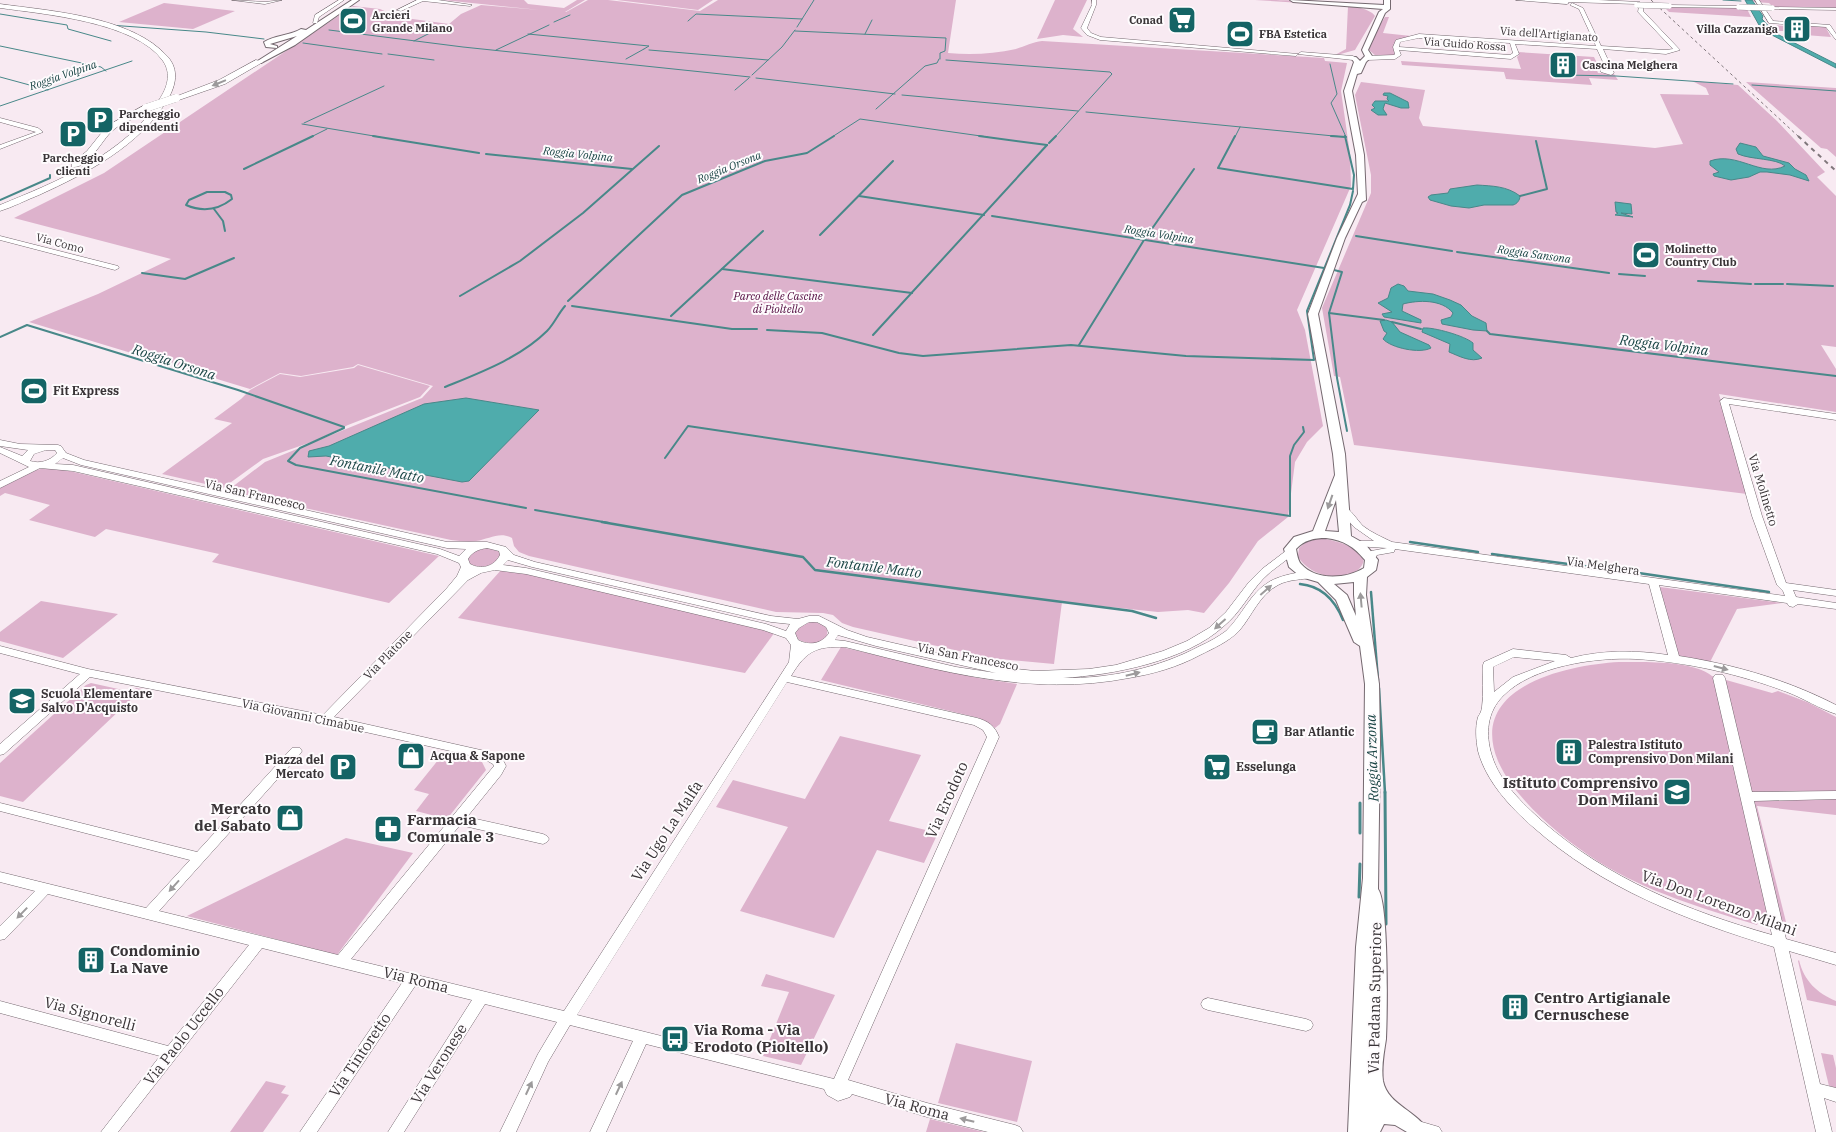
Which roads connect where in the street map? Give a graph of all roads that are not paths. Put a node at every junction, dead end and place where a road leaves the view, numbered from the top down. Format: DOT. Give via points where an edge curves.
graph roads {
  1 [pos="234,0"];
  2 [pos="280,0"];
  3 [pos="342,0"];
  4 [pos="349,0"];
  5 [pos="356,0"];
  6 [pos="363,0"];
  7 [pos="423,0"];
  8 [pos="1090,0"];
  9 [pos="1094,0"];
  10 [pos="1294,0"];
  11 [pos="1382,0"];
  12 [pos="1518,0"];
  13 [pos="1527,0"];
  14 [pos="1533,0"];
  15 [pos="1757,0"];
  16 [pos="1542,1"];
  17 [pos="1559,1"];
  18 [pos="1624,1"];
  19 [pos="470,4"];
  20 [pos="1572,4"];
  21 [pos="1385,6"];
  22 [pos="0,7"];
  23 [pos="1371,7"];
  24 [pos="1638,7"];
  25 [pos="1836,9"];
  26 [pos="399,10"];
  27 [pos="331,17"];
  28 [pos="316,24"];
  29 [pos="298,37"];
  30 [pos="1836,38"];
  31 [pos="1133,42"];
  32 [pos="1512,42"];
  33 [pos="1398,48"];
  34 [pos="1598,48"];
  35 [pos="1353,54"];
  36 [pos="270,55"];
  37 [pos="1367,56"];
  38 [pos="259,62"];
  39 [pos="1606,63"];
  40 [pos="1349,95"];
  41 [pos="0,120"];
  42 [pos="0,147"];
  43 [pos="0,202"];
  44 [pos="0,208"];
  45 [pos="0,238"];
  46 [pos="115,268"];
  47 [pos="1836,417"];
  48 [pos="0,443"];
  49 [pos="43,448"];
  50 [pos="0,450"];
  51 [pos="62,454"];
  52 [pos="25,461"];
  53 [pos="39,465"];
  54 [pos="1341,470"];
  55 [pos="9,480"];
  56 [pos="0,485"];
  57 [pos="1344,509"];
  58 [pos="1318,534"];
  59 [pos="1345,538"];
  60 [pos="1357,544"];
  61 [pos="479,546"];
  62 [pos="1398,547"];
  63 [pos="1290,552"];
  64 [pos="505,553"];
  65 [pos="1370,558"];
  66 [pos="464,564"];
  67 [pos="493,567"];
  68 [pos="480,570"];
  69 [pos="1316,577"];
  70 [pos="1361,577"];
  71 [pos="1653,583"];
  72 [pos="451,590"];
  73 [pos="1789,593"];
  74 [pos="1836,593"];
  75 [pos="1836,608"];
  76 [pos="799,622"];
  77 [pos="833,628"];
  78 [pos="793,640"];
  79 [pos="827,643"];
  80 [pos="814,647"];
  81 [pos="0,649"];
  82 [pos="1674,658"];
  83 [pos="1368,659"];
  84 [pos="1572,660"];
  85 [pos="794,662"];
  86 [pos="88,673"];
  87 [pos="784,678"];
  88 [pos="1719,678"];
  89 [pos="1488,707"];
  90 [pos="1836,710"];
  91 [pos="325,720"];
  92 [pos="0,751"];
  93 [pos="296,751"];
  94 [pos="1836,795"];
  95 [pos="1746,796"];
  96 [pos="0,806"];
  97 [pos="458,820"];
  98 [pos="542,840"];
  99 [pos="200,858"];
  100 [pos="0,877"];
  101 [pos="1371,878"];
  102 [pos="45,890"];
  103 [pos="149,914"];
  104 [pos="0,936"];
  105 [pos="260,940"];
  106 [pos="1781,944"];
  107 [pos="1836,959"];
  108 [pos="341,961"];
  109 [pos="412,979"];
  110 [pos="482,996"];
  111 [pos="1208,1004"];
  112 [pos="0,1007"];
  113 [pos="566,1018"];
  114 [pos="1306,1025"];
  115 [pos="642,1037"];
  116 [pos="171,1053"];
  117 [pos="840,1083"];
  118 [pos="1815,1089"];
  119 [pos="1836,1094"];
  120 [pos="1411,1125"];
  121 [pos="1367,1129"];
  122 [pos="1825,1129"];
  123 [pos="109,1132"];
  124 [pos="308,1132"];
  125 [pos="396,1132"];
  126 [pos="508,1132"];
  127 [pos="598,1132"];
  128 [pos="1015,1132"];
  129 [pos="1434,1132"];
  1 -- 2 [label="street" via="265,4"];
  3 -- 28 [label="street" via="317,16"];
  4 -- 28 [label="main road"];
  5 -- 27 [label="main road"];
  6 -- 27 [label="main road"];
  7 -- 19 [label="street"];
  7 -- 26 [label="street"];
  8 -- 31 [label="street" via="1078,26 1081,33 1100,40"];
  9 -- 31 [label="street" via="1084,24 1085,30 1100,38"];
  10 -- 23 [label="main road"];
  11 -- 23 [label="main road"];
  12 -- 13 [label="street"];
  13 -- 14 [label="street"];
  13 -- 16 [label="street"];
  15 -- 30 [label="street" via="1772,23 1828,26"];
  16 -- 17 [label="street"];
  17 -- 18 [label="street"];
  17 -- 20 [label="street"];
  17 -- 24 [label="street"];
  18 -- 24 [label="street, Via dell'Artigianato" via="1642,6"];
  20 -- 24 [label="street"];
  20 -- 34 [label="street" via="1581,8"];
  21 -- 23 [label="main road"];
  21 -- 37 [label="main road" via="1365,50"];
  22 -- 43 [label="highway" via="72,20 117,33 154,56 164,78 162,90 150,110 116,142 64,173"];
  22 -- 44 [label="highway" via="78,19 128,34 163,56 170,66 172,78 160,107 128,139 79,171"];
  23 -- 35 [label="main road" via="1376,18"];
  24 -- 25 [label="street, bridge"];
  24 -- 34 [label="street, Via dell'Artigianato" via="1676,51"];
  27 -- 28 [label="main road"];
  28 -- 29 [label="main road"];
  29 -- 36 [label="main road" via="296,43"];
  29 -- 36 [label="main road" via="266,43 274,47"];
  31 -- 35 [label="street" via="1319,56"];
  32 -- 33 [label="street, Via dell'Artigianato" via="1419,36 1400,40"];
  32 -- 33 [label="street, Via Guido Rossa" via="1516,54 1512,57"];
  32 -- 34 [label="street, Via dell'Artigianato"];
  33 -- 37 [label="street, Via dell'Artigianato" via="1397,56"];
  34 -- 39 [label="street"];
  35 -- 37 [label="main road"];
  35 -- 40 [label="main road" via="1357,62 1349,83"];
  36 -- 38 [label="main road"];
  37 -- 40 [label="main road"];
  38 -- 43 [label="highway, one-way, bridge" via="222,82 146,108 110,128 90,153 75,165"];
  40 -- 54 [label="main road" via="1360,155 1361,208 1331,264 1313,314"];
  41 -- 42 [label="street" via="40,131"];
  45 -- 46 [label="street, Via Como"];
  47 -- 73 [label="street, Via Molinetto" via="1728,401"];
  48 -- 49 [label="street"];
  49 -- 51 [label="street, Via San Francesco" via="58,448"];
  49 -- 52 [label="street" via="28,454"];
  50 -- 52 [label="street"];
  51 -- 53 [label="street" via="54,461"];
  51 -- 61 [label="street, Via San Francesco" via="81,462 447,545"];
  52 -- 53 [label="street, Via San Francesco"];
  52 -- 55 [label="street"];
  53 -- 55 [label="street"];
  53 -- 66 [label="street, Via San Francesco" via="102,474 440,552"];
  54 -- 57 [label="main road"];
  54 -- 58 [label="main road, one-way"];
  55 -- 56 [label="street"];
  57 -- 59 [label="main road"];
  57 -- 62 [label="street, Via Melghera" via="1358,527"];
  58 -- 59 [label="main road"];
  58 -- 63 [label="main road" via="1298,540"];
  59 -- 60 [label="main road"];
  60 -- 62 [label="street, Via Melghera"];
  60 -- 65 [label="main road"];
  61 -- 64 [label="street, Via San Francesco" via="495,546"];
  61 -- 66 [label="street, Via Platone" via="467,553"];
  62 -- 71 [label="street, Via Melghera"];
  63 -- 69 [label="main road" via="1295,565"];
  63 -- 77 [label="street, Via San Francesco, one-way" via="1263,572 1216,629 1173,653 1111,669 1072,673 1009,672 860,639"];
  64 -- 67 [label="street" via="504,560"];
  64 -- 76 [label="street" via="532,564 771,619"];
  65 -- 70 [label="main road" via="1369,569"];
  65 -- 71 [label="street, Via Melghera" via="1374,553 1398,550"];
  66 -- 68 [label="street, Via San Francesco"];
  66 -- 72 [label="street, Via Platone" via="462,578"];
  67 -- 68 [label="street"];
  67 -- 78 [label="street" via="526,571 772,628"];
  68 -- 72 [label="street, Via Platone"];
  69 -- 70 [label="main road" via="1341,582"];
  79 -- 69 [label="street, Via San Francesco, one-way" via="849,645 999,679 1048,682 1109,679 1150,670 1200,651 1233,631 1267,587 1291,578"];
  69 -- 83 [label="main road" via="1342,598"];
  83 -- 70 [label="main road, one-way" via="1360,595"];
  71 -- 73 [label="street, Via Melghera"];
  71 -- 82 [label="street"];
  72 -- 91 [label="street, Via Platone"];
  73 -- 74 [label="street"];
  73 -- 75 [label="street, Via Melghera"];
  76 -- 77 [label="street" via="819,619"];
  76 -- 78 [label="street" via="793,626"];
  77 -- 79 [label="street" via="833,636"];
  78 -- 80 [label="street"];
  78 -- 85 [label="street, Via Ugo La Malfa" via="797,652"];
  79 -- 80 [label="street"];
  80 -- 85 [label="street, Via Ugo La Malfa"];
  81 -- 86 [label="street, Via Giovanni Cimabue"];
  82 -- 84 [label="street, Via Don Lorenzo Milani" via="1621,655"];
  82 -- 90 [label="street, Via Don Lorenzo Milani, one-way" via="1774,683"];
  83 -- 101 [label="main road" via="1372,694"];
  84 -- 89 [label="street, Via Don Lorenzo Milani" via="1550,665 1515,680 1499,692"];
  84 -- 89 [label="street, Via Don Lorenzo Milani" via="1513,653 1488,665"];
  85 -- 87 [label="street, Via Ugo La Malfa"];
  86 -- 91 [label="street, Via Giovanni Cimabue"];
  86 -- 92 [label="street"];
  87 -- 113 [label="street, Via Ugo La Malfa"];
  87 -- 117 [label="street, Via Erodoto" via="977,722 992,734"];
  88 -- 95 [label="street"];
  89 -- 106 [label="street, Via Don Lorenzo Milani" via="1482,724 1482,739 1491,770 1510,797 1557,842 1600,872 1642,894"];
  91 -- 97 [label="street, Via Giovanni Cimabue" via="498,761 500,766 493,778"];
  93 -- 99 [label="street"];
  94 -- 95 [label="street"];
  95 -- 106 [label="street"];
  96 -- 99 [label="street"];
  97 -- 98 [label="street"];
  97 -- 108 [label="street"];
  99 -- 103 [label="street, one-way"];
  100 -- 102 [label="street, Via Roma"];
  101 -- 120 [label="main road, Via Padana Superiore" via="1378,938 1374,1081 1379,1095"];
  101 -- 121 [label="main road, Via Padana Superiore" via="1366,913 1360,1041"];
  102 -- 103 [label="street, Via Roma"];
  102 -- 104 [label="street, one-way"];
  103 -- 105 [label="street, Via Roma"];
  105 -- 108 [label="street, Via Roma"];
  105 -- 116 [label="street, Via Paolo Uccello"];
  106 -- 107 [label="street, Via Don Lorenzo Milani"];
  106 -- 118 [label="street"];
  108 -- 109 [label="street, Via Roma"];
  109 -- 110 [label="street, Via Roma"];
  109 -- 124 [label="street, Via Tintoretto"];
  110 -- 113 [label="street, Via Roma"];
  110 -- 125 [label="street, Via Veronese"];
  111 -- 114 [label="street"];
  112 -- 116 [label="street, Via Signorelli"];
  113 -- 115 [label="street, Via Roma"];
  126 -- 113 [label="street, Via Ugo La Malfa, one-way"];
  115 -- 117 [label="street, Via Roma"];
  127 -- 115 [label="street, one-way"];
  116 -- 123 [label="street, Via Paolo Uccello"];
  128 -- 117 [label="street, Via Roma, one-way" via="927,1110"];
  118 -- 119 [label="street"];
  118 -- 122 [label="street"];
  120 -- 121 [label="main road" via="1383,1116"];
  120 -- 129 [label="street"];
}
